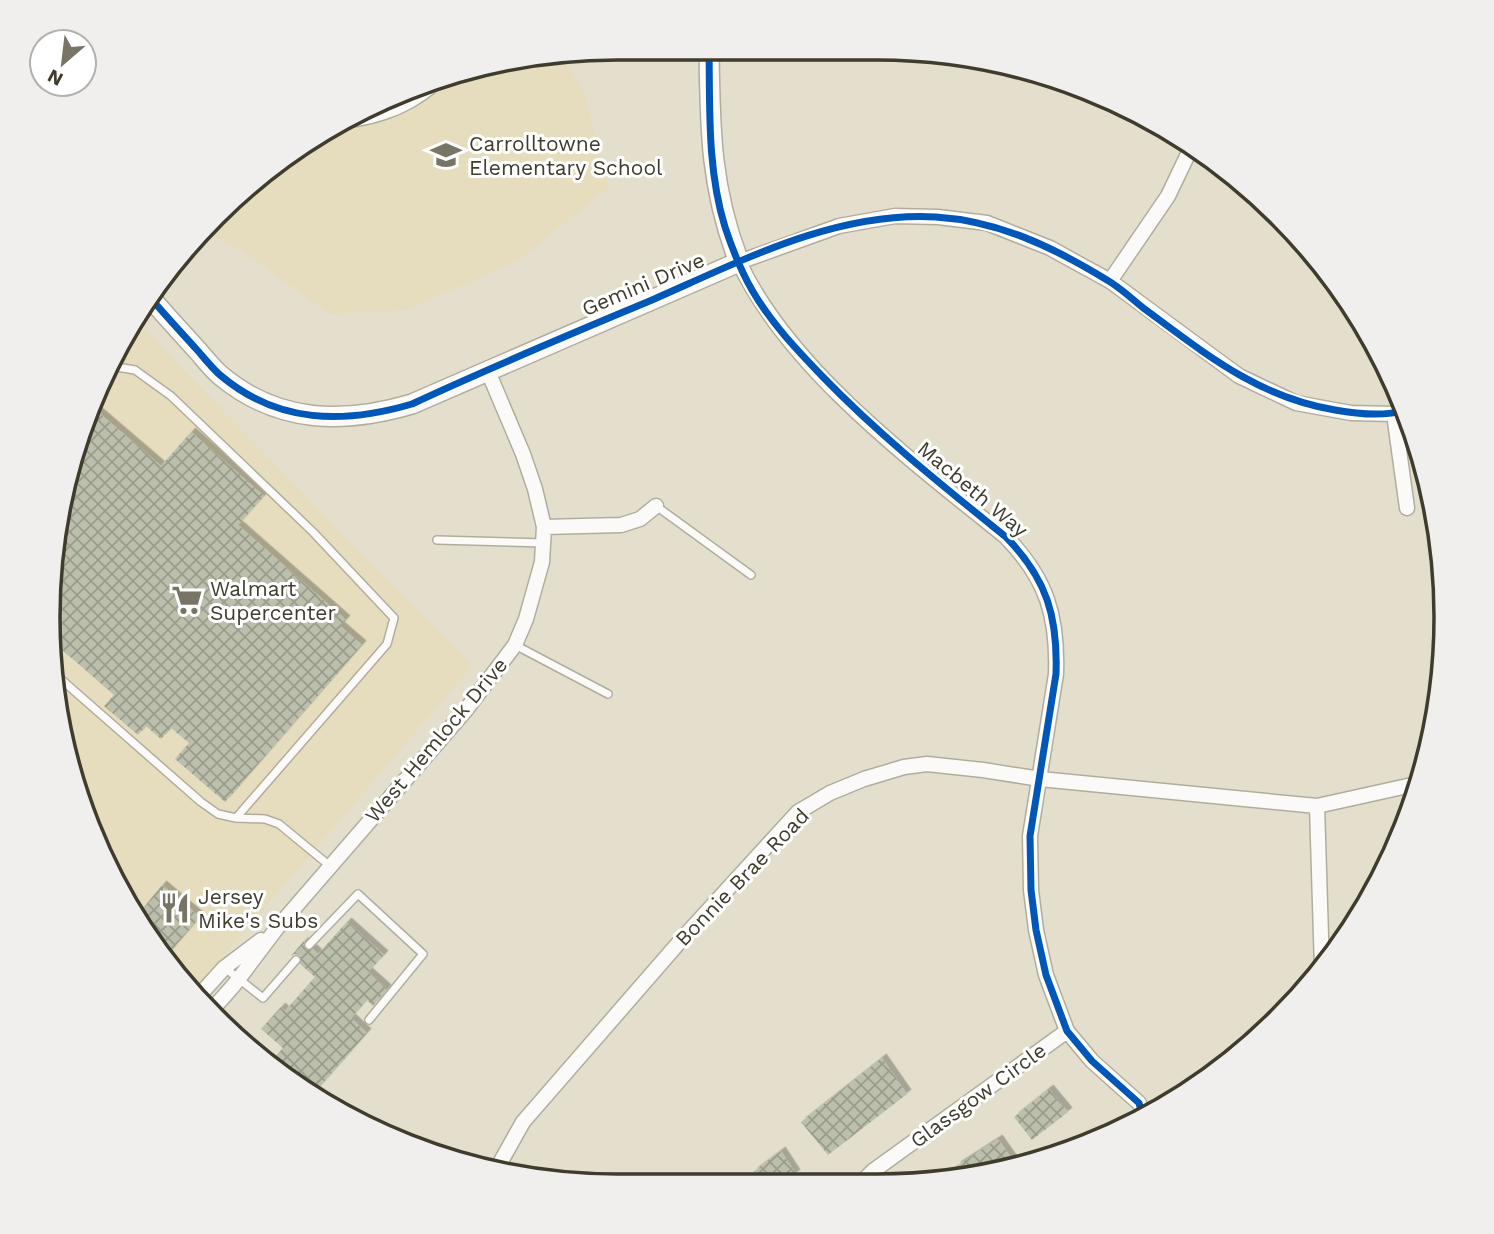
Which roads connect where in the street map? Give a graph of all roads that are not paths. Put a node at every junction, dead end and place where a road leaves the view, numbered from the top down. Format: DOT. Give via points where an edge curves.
graph roads {
  1 [pos="709,60"];
  2 [pos="428,93"];
  3 [pos="363,121"];
  4 [pos="1188,154"];
  5 [pos="739,262"];
  6 [pos="1110,281"];
  7 [pos="156,303"];
  8 [pos="118,367"];
  9 [pos="487,369"];
  10 [pos="1395,412"];
  11 [pos="1400,425"];
  12 [pos="656,506"];
  13 [pos="1406,508"];
  14 [pos="544,527"];
  15 [pos="437,540"];
  16 [pos="545,543"];
  17 [pos="751,575"];
  18 [pos="515,645"];
  19 [pos="63,681"];
  20 [pos="608,694"];
  21 [pos="1040,779"];
  22 [pos="1408,786"];
  23 [pos="1317,806"];
  24 [pos="236,818"];
  25 [pos="330,866"];
  26 [pos="276,928"];
  27 [pos="309,945"];
  28 [pos="1322,953"];
  29 [pos="296,960"];
  30 [pos="224,968"];
  31 [pos="239,978"];
  32 [pos="204,991"];
  33 [pos="217,1004"];
  34 [pos="369,1020"];
  35 [pos="1067,1031"];
  36 [pos="1139,1103"];
  37 [pos="500,1162"];
  38 [pos="870,1174"];
  1 -- 5 [label="street, Macbeth Way" via="711,151 720,207"];
  2 -- 3 [label="lane" via="377,119"];
  4 -- 6 [label="street" via="1168,196"];
  5 -- 6 [label="street, Gemini Drive" via="839,226 895,216 938,217 987,223 1050,248"];
  5 -- 9 [label="street, Gemini Drive"];
  5 -- 21 [label="street, Macbeth Way" via="752,290 785,337 885,437 1006,537 1042,586 1052,611 1057,648"];
  6 -- 10 [label="street, Gemini Drive" via="1239,376 1296,402 1350,413"];
  7 -- 9 [label="street, Gemini Drive" via="220,374 251,395 307,415 336,418 380,413 412,404"];
  8 -- 24 [label="lane" via="135,370 171,396 313,532 394,618 387,644"];
  9 -- 14 [label="street, West Hemlock Drive" via="523,454"];
  11 -- 13 [label="street"];
  12 -- 14 [label="street" via="640,519 621,525"];
  12 -- 17 [label="lane"];
  14 -- 16 [label="street, West Hemlock Drive"];
  15 -- 16 [label="lane"];
  16 -- 18 [label="street, West Hemlock Drive" via="535,590"];
  18 -- 20 [label="lane"];
  18 -- 25 [label="street, West Hemlock Drive" via="465,711"];
  19 -- 24 [label="lane" via="201,802 218,814"];
  21 -- 23 [label="street, Bonnie Brae Road"];
  21 -- 35 [label="street, Macbeth Way" via="1030,836 1031,890 1046,975"];
  21 -- 37 [label="street, Bonnie Brae Road" via="915,765 864,779 798,812 523,1122"];
  22 -- 23 [label="street, Bonnie Brae Road"];
  23 -- 28 [label="street"];
  24 -- 25 [label="lane" via="279,824"];
  25 -- 26 [label="street, West Hemlock Drive"];
  26 -- 30 [label="street, West Hemlock Drive"];
  26 -- 31 [label="street, West Hemlock Drive"];
  27 -- 34 [label="lane" via="358,894 423,954"];
  29 -- 31 [label="lane" via="263,998"];
  30 -- 31 [label="lane"];
  30 -- 32 [label="street, West Hemlock Drive"];
  31 -- 33 [label="street, West Hemlock Drive"];
  35 -- 36 [label="street, Macbeth Way" via="1092,1061"];
  35 -- 38 [label="street, Glassgow Circle"];
}
